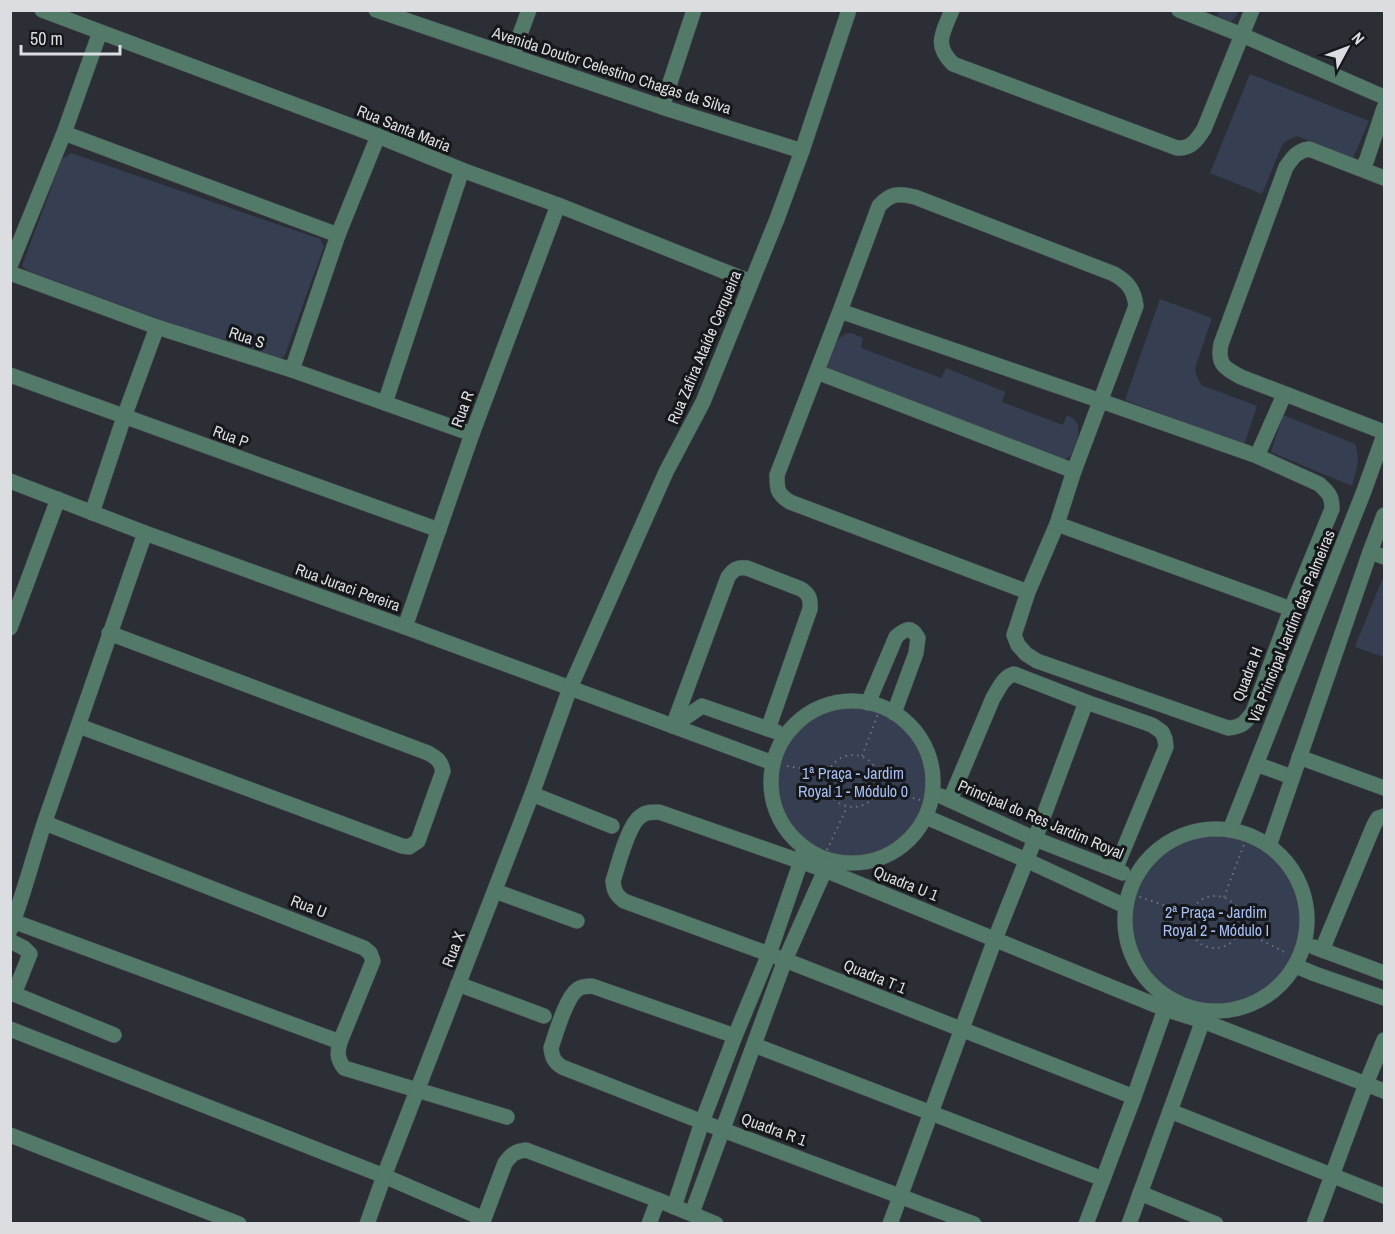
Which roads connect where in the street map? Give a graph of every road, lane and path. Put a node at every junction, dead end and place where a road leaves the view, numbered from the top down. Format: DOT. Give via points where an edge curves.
graph roads {
  1 [pos="42,10"];
  2 [pos="376,10"];
  3 [pos="529,10"];
  4 [pos="694,10"];
  5 [pos="849,10"];
  6 [pos="952,10"];
  7 [pos="1179,10"];
  8 [pos="1252,10"];
  9 [pos="100,32"];
  10 [pos="1242,35"];
  11 [pos="513,56"];
  12 [pos="1384,97"];
  13 [pos="662,107"];
  14 [pos="1384,108"];
  15 [pos="64,133"];
  16 [pos="378,136"];
  17 [pos="802,151"];
  18 [pos="1363,168"];
  19 [pos="462,170"];
  20 [pos="1384,178"];
  21 [pos="558,205"];
  22 [pos="339,235"];
  23 [pos="10,266"];
  24 [pos="10,273"];
  25 [pos="751,282"];
  26 [pos="840,311"];
  27 [pos="158,327"];
  28 [pos="292,370"];
  29 [pos="817,372"];
  30 [pos="10,375"];
  31 [pos="1284,395"];
  32 [pos="1101,401"];
  33 [pos="385,403"];
  34 [pos="124,417"];
  35 [pos="472,434"];
  36 [pos="1384,434"];
  37 [pos="1257,456"];
  38 [pos="1074,471"];
  39 [pos="10,481"];
  40 [pos="58,499"];
  41 [pos="92,513"];
  42 [pos="1352,519"];
  43 [pos="1382,522"];
  44 [pos="1057,524"];
  45 [pos="439,530"];
  46 [pos="145,533"];
  47 [pos="1377,554"];
  48 [pos="1028,592"];
  49 [pos="15,599"];
  50 [pos="1291,609"];
  51 [pos="405,627"];
  52 [pos="10,628"];
  53 [pos="109,633"];
  54 [pos="570,688"];
  55 [pos="1086,702"];
  56 [pos="881,707"];
  57 [pos="79,726"];
  58 [pos="673,726"];
  59 [pos="768,729"];
  60 [pos="786,734"];
  61 [pos="862,756"];
  62 [pos="1299,757"];
  63 [pos="773,763"];
  64 [pos="1256,764"];
  65 [pos="828,773"];
  66 [pos="1292,777"];
  67 [pos="1384,788"];
  68 [pos="878,789"];
  69 [pos="532,794"];
  70 [pos="950,800"];
  71 [pos="930,804"];
  72 [pos="847,807"];
  73 [pos="1384,816"];
  74 [pos="45,823"];
  75 [pos="612,826"];
  76 [pos="1230,830"];
  77 [pos="1248,834"];
  78 [pos="1035,839"];
  79 [pos="1269,846"];
  80 [pos="803,855"];
  81 [pos="1026,860"];
  82 [pos="827,863"];
  83 [pos="1115,870"];
  84 [pos="495,891"];
  85 [pos="1129,892"];
  86 [pos="1224,897"];
  87 [pos="1190,914"];
  88 [pos="577,921"];
  89 [pos="12,924"];
  90 [pos="1240,929"];
  91 [pos="996,939"];
  92 [pos="10,941"];
  93 [pos="1305,944"];
  94 [pos="1322,950"];
  95 [pos="768,954"];
  96 [pos="785,960"];
  97 [pos="1297,962"];
  98 [pos="1384,973"];
  99 [pos="458,984"];
  100 [pos="1384,998"];
  101 [pos="1168,1004"];
  102 [pos="544,1016"];
  103 [pos="1205,1016"];
  104 [pos="10,1029"];
  105 [pos="962,1030"];
  106 [pos="114,1035"];
  107 [pos="735,1036"];
  108 [pos="1384,1040"];
  109 [pos="340,1041"];
  110 [pos="754,1044"];
  111 [pos="1366,1084"];
  112 [pos="418,1090"];
  113 [pos="1384,1091"];
  114 [pos="1134,1097"];
  115 [pos="1170,1111"];
  116 [pos="931,1112"];
  117 [pos="507,1116"];
  118 [pos="702,1122"];
  119 [pos="723,1130"];
  120 [pos="10,1135"];
  121 [pos="1332,1175"];
  122 [pos="384,1176"];
  123 [pos="1103,1179"];
  124 [pos="1140,1193"];
  125 [pos="901,1195"];
  126 [pos="1384,1196"];
  127 [pos="658,1200"];
  128 [pos="674,1206"];
  129 [pos="692,1214"];
  130 [pos="483,1221"];
  131 [pos="239,1224"];
  132 [pos="367,1224"];
  133 [pos="649,1224"];
  134 [pos="716,1224"];
  135 [pos="890,1224"];
  136 [pos="974,1224"];
  137 [pos="1086,1224"];
  138 [pos="1130,1224"];
  139 [pos="1216,1224"];
  140 [pos="1314,1224"];
  1 -- 9 [label="street, Rua Santa Maria"];
  2 -- 11 [label="street, Avenida Doutor Celestino Chagas da Silva"];
  3 -- 11 [label="street"];
  4 -- 13 [label="street"];
  5 -- 17 [label="street, Rua Zafira Ataíde Cerqueira"];
  6 -- 10 [label="street" via="940,45 953,64 1177,148 1192,145 1204,129"];
  7 -- 10 [label="street"];
  8 -- 10 [label="street"];
  9 -- 15 [label="street"];
  9 -- 16 [label="street, Rua Santa Maria"];
  10 -- 12 [label="street"];
  11 -- 13 [label="street, Avenida Doutor Celestino Chagas da Silva"];
  13 -- 17 [label="street, Avenida Doutor Celestino Chagas da Silva"];
  14 -- 18 [label="street"];
  15 -- 22 [label="street"];
  15 -- 23 [label="street"];
  16 -- 19 [label="street, Rua Santa Maria"];
  16 -- 22 [label="street"];
  17 -- 25 [label="street, Rua Zafira Ataíde Cerqueira"];
  18 -- 20 [label="street"];
  18 -- 31 [label="street" via="1309,149 1293,156 1221,344 1222,364 1231,372"];
  19 -- 21 [label="street, Rua Santa Maria"];
  19 -- 33 [label="street"];
  21 -- 25 [label="street, Rua Santa Maria"];
  21 -- 35 [label="street, Rua R"];
  22 -- 28 [label="street"];
  24 -- 27 [label="street, Rua S"];
  25 -- 54 [label="street, Rua Zafira Ataíde Cerqueira" via="703,402 666,472"];
  26 -- 29 [label="street"];
  26 -- 32 [label="street"];
  26 -- 32 [label="street" via="879,206 894,195 915,197 1125,280 1136,306"];
  27 -- 28 [label="street, Rua S"];
  27 -- 34 [label="street"];
  28 -- 33 [label="street, Rua S"];
  29 -- 38 [label="street"];
  29 -- 48 [label="street" via="777,475 781,496"];
  30 -- 34 [label="street, Rua P"];
  31 -- 36 [label="street"];
  31 -- 37 [label="street"];
  32 -- 37 [label="street"];
  32 -- 38 [label="street"];
  33 -- 35 [label="street, Rua S"];
  34 -- 41 [label="street"];
  34 -- 45 [label="street, Rua P"];
  35 -- 45 [label="street, Rua R"];
  36 -- 42 [label="street, Via Principal Jardim das Palmeiras"];
  37 -- 50 [label="street, Quadra H" via="1319,484 1332,498 1332,509"];
  38 -- 44 [label="street"];
  39 -- 40 [label="street, Rua Juraci Pereira"];
  40 -- 41 [label="street, Rua Juraci Pereira"];
  40 -- 49 [label="street"];
  41 -- 46 [label="street, Rua Juraci Pereira"];
  42 -- 43 [label="street"];
  42 -- 64 [label="street, Via Principal Jardim das Palmeiras"];
  43 -- 47 [label="street"];
  44 -- 48 [label="street"];
  44 -- 50 [label="street"];
  45 -- 51 [label="street, Rua R"];
  46 -- 51 [label="street, Rua Juraci Pereira"];
  46 -- 53 [label="street"];
  47 -- 62 [label="street"];
  48 -- 50 [label="street, Quadra H" via="1014,635 1018,645 1036,661 1228,728 1239,727 1253,712"];
  49 -- 52 [label="street"];
  51 -- 54 [label="street, Rua Juraci Pereira"];
  53 -- 57 [label="street"];
  53 -- 57 [label="street" via="428,753 442,762 443,771 418,841 410,847"];
  54 -- 58 [label="street, Rua Juraci Pereira"];
  54 -- 69 [label="street, Rua X"];
  55 -- 70 [label="street" via="1014,674 1008,676 993,698"];
  55 -- 78 [label="street"];
  55 -- 83 [label="street" via="1152,725 1165,739 1166,747"];
  56 -- 60 [label="street" via="835,702 805,715"];
  56 -- 61 [label="path"];
  56 -- 71 [label="street" via="909,724 929,756 933,774"];
  57 -- 74 [label="street"];
  58 -- 59 [label="street" via="702,706"];
  58 -- 59 [label="street" via="728,577 738,567 801,589 811,601"];
  58 -- 63 [label="street, Rua Juraci Pereira"];
  59 -- 60 [label="street"];
  60 -- 63 [label="street"];
  61 -- 65 [label="path" via="836,760"];
  61 -- 68 [label="path" via="876,768 880,777"];
  62 -- 66 [label="street"];
  62 -- 67 [label="street"];
  63 -- 65 [label="path"];
  63 -- 80 [label="street" via="771,787 776,810"];
  64 -- 66 [label="street"];
  64 -- 76 [label="street, Via Principal Jardim das Palmeiras"];
  65 -- 72 [label="path" via="830,793"];
  66 -- 79 [label="street"];
  68 -- 71 [label="path"];
  68 -- 72 [label="path" via="870,802"];
  69 -- 75 [label="street"];
  69 -- 84 [label="street, Rua X"];
  70 -- 71 [label="street, Principal do Res Jardim Royal"];
  70 -- 78 [label="street, Principal do Res Jardim Royal"];
  71 -- 81 [label="street"];
  71 -- 82 [label="street" via="916,833 887,856 870,862"];
  72 -- 82 [label="path"];
  73 -- 94 [label="street" via="1374,825"];
  74 -- 89 [label="street"];
  74 -- 109 [label="street, Rua U" via="364,948 373,961"];
  76 -- 77 [label="street"];
  76 -- 85 [label="street" via="1201,829 1174,838 1151,855"];
  77 -- 79 [label="street"];
  77 -- 86 [label="path"];
  78 -- 81 [label="street"];
  78 -- 83 [label="street, Principal do Res Jardim Royal"];
  79 -- 93 [label="street" via="1299,882 1307,912"];
  80 -- 82 [label="street, Quadra U 1"];
  80 -- 95 [label="street"];
  80 -- 95 [label="street, Quadra T 1" via="659,812 648,812 632,825 613,881 617,896"];
  81 -- 85 [label="street"];
  81 -- 91 [label="street"];
  82 -- 91 [label="street, Quadra U 1"];
  82 -- 96 [label="street"];
  83 -- 85 [label="street, Principal do Res Jardim Royal"];
  84 -- 88 [label="street"];
  84 -- 99 [label="street, Rua X"];
  85 -- 87 [label="path"];
  85 -- 101 [label="street" via="1125,928 1129,949 1139,969"];
  86 -- 87 [label="path" via="1198,901"];
  86 -- 90 [label="path" via="1238,909"];
  87 -- 90 [label="path" via="1191,933 1209,947 1232,942"];
  89 -- 109 [label="street"];
  90 -- 97 [label="path"];
  91 -- 101 [label="street, Quadra U 1"];
  91 -- 105 [label="street"];
  92 -- 106 [label="street" via="30,954 14,994"];
  93 -- 94 [label="street"];
  93 -- 97 [label="street"];
  94 -- 98 [label="street"];
  95 -- 96 [label="street, Quadra T 1"];
  95 -- 107 [label="street"];
  96 -- 105 [label="street, Quadra T 1"];
  96 -- 110 [label="street"];
  97 -- 100 [label="street" via="1315,974"];
  97 -- 103 [label="street" via="1283,983 1267,996 1248,1006"];
  99 -- 102 [label="street"];
  99 -- 112 [label="street, Rua X"];
  101 -- 103 [label="street, Quadra U 1"];
  101 -- 114 [label="street"];
  103 -- 111 [label="street, Quadra U 1"];
  103 -- 115 [label="street"];
  104 -- 122 [label="street"];
  105 -- 114 [label="street, Quadra T 1"];
  105 -- 116 [label="street"];
  107 -- 118 [label="street"];
  107 -- 118 [label="street, Quadra R 1" via="592,986 577,989 564,1012 551,1048 556,1063"];
  108 -- 111 [label="street"];
  109 -- 112 [label="street" via="338,1060 344,1068"];
  110 -- 116 [label="street"];
  110 -- 119 [label="street"];
  111 -- 113 [label="street, Quadra U 1"];
  111 -- 121 [label="street"];
  112 -- 117 [label="street"];
  112 -- 122 [label="street, Rua X"];
  114 -- 123 [label="street"];
  115 -- 121 [label="street"];
  115 -- 124 [label="street"];
  116 -- 123 [label="street"];
  116 -- 125 [label="street"];
  118 -- 119 [label="street, Quadra R 1"];
  118 -- 128 [label="street"];
  119 -- 125 [label="street, Quadra R 1"];
  119 -- 129 [label="street"];
  120 -- 131 [label="street"];
  121 -- 126 [label="street"];
  121 -- 140 [label="street"];
  122 -- 130 [label="street"];
  122 -- 132 [label="street, Rua X"];
  123 -- 137 [label="street"];
  124 -- 138 [label="street"];
  124 -- 139 [label="street"];
  125 -- 135 [label="street"];
  125 -- 136 [label="street, Quadra R 1"];
  127 -- 128 [label="street"];
  127 -- 130 [label="street" via="518,1150 505,1163"];
  127 -- 133 [label="street"];
  128 -- 129 [label="street"];
  129 -- 134 [label="street"];
}
